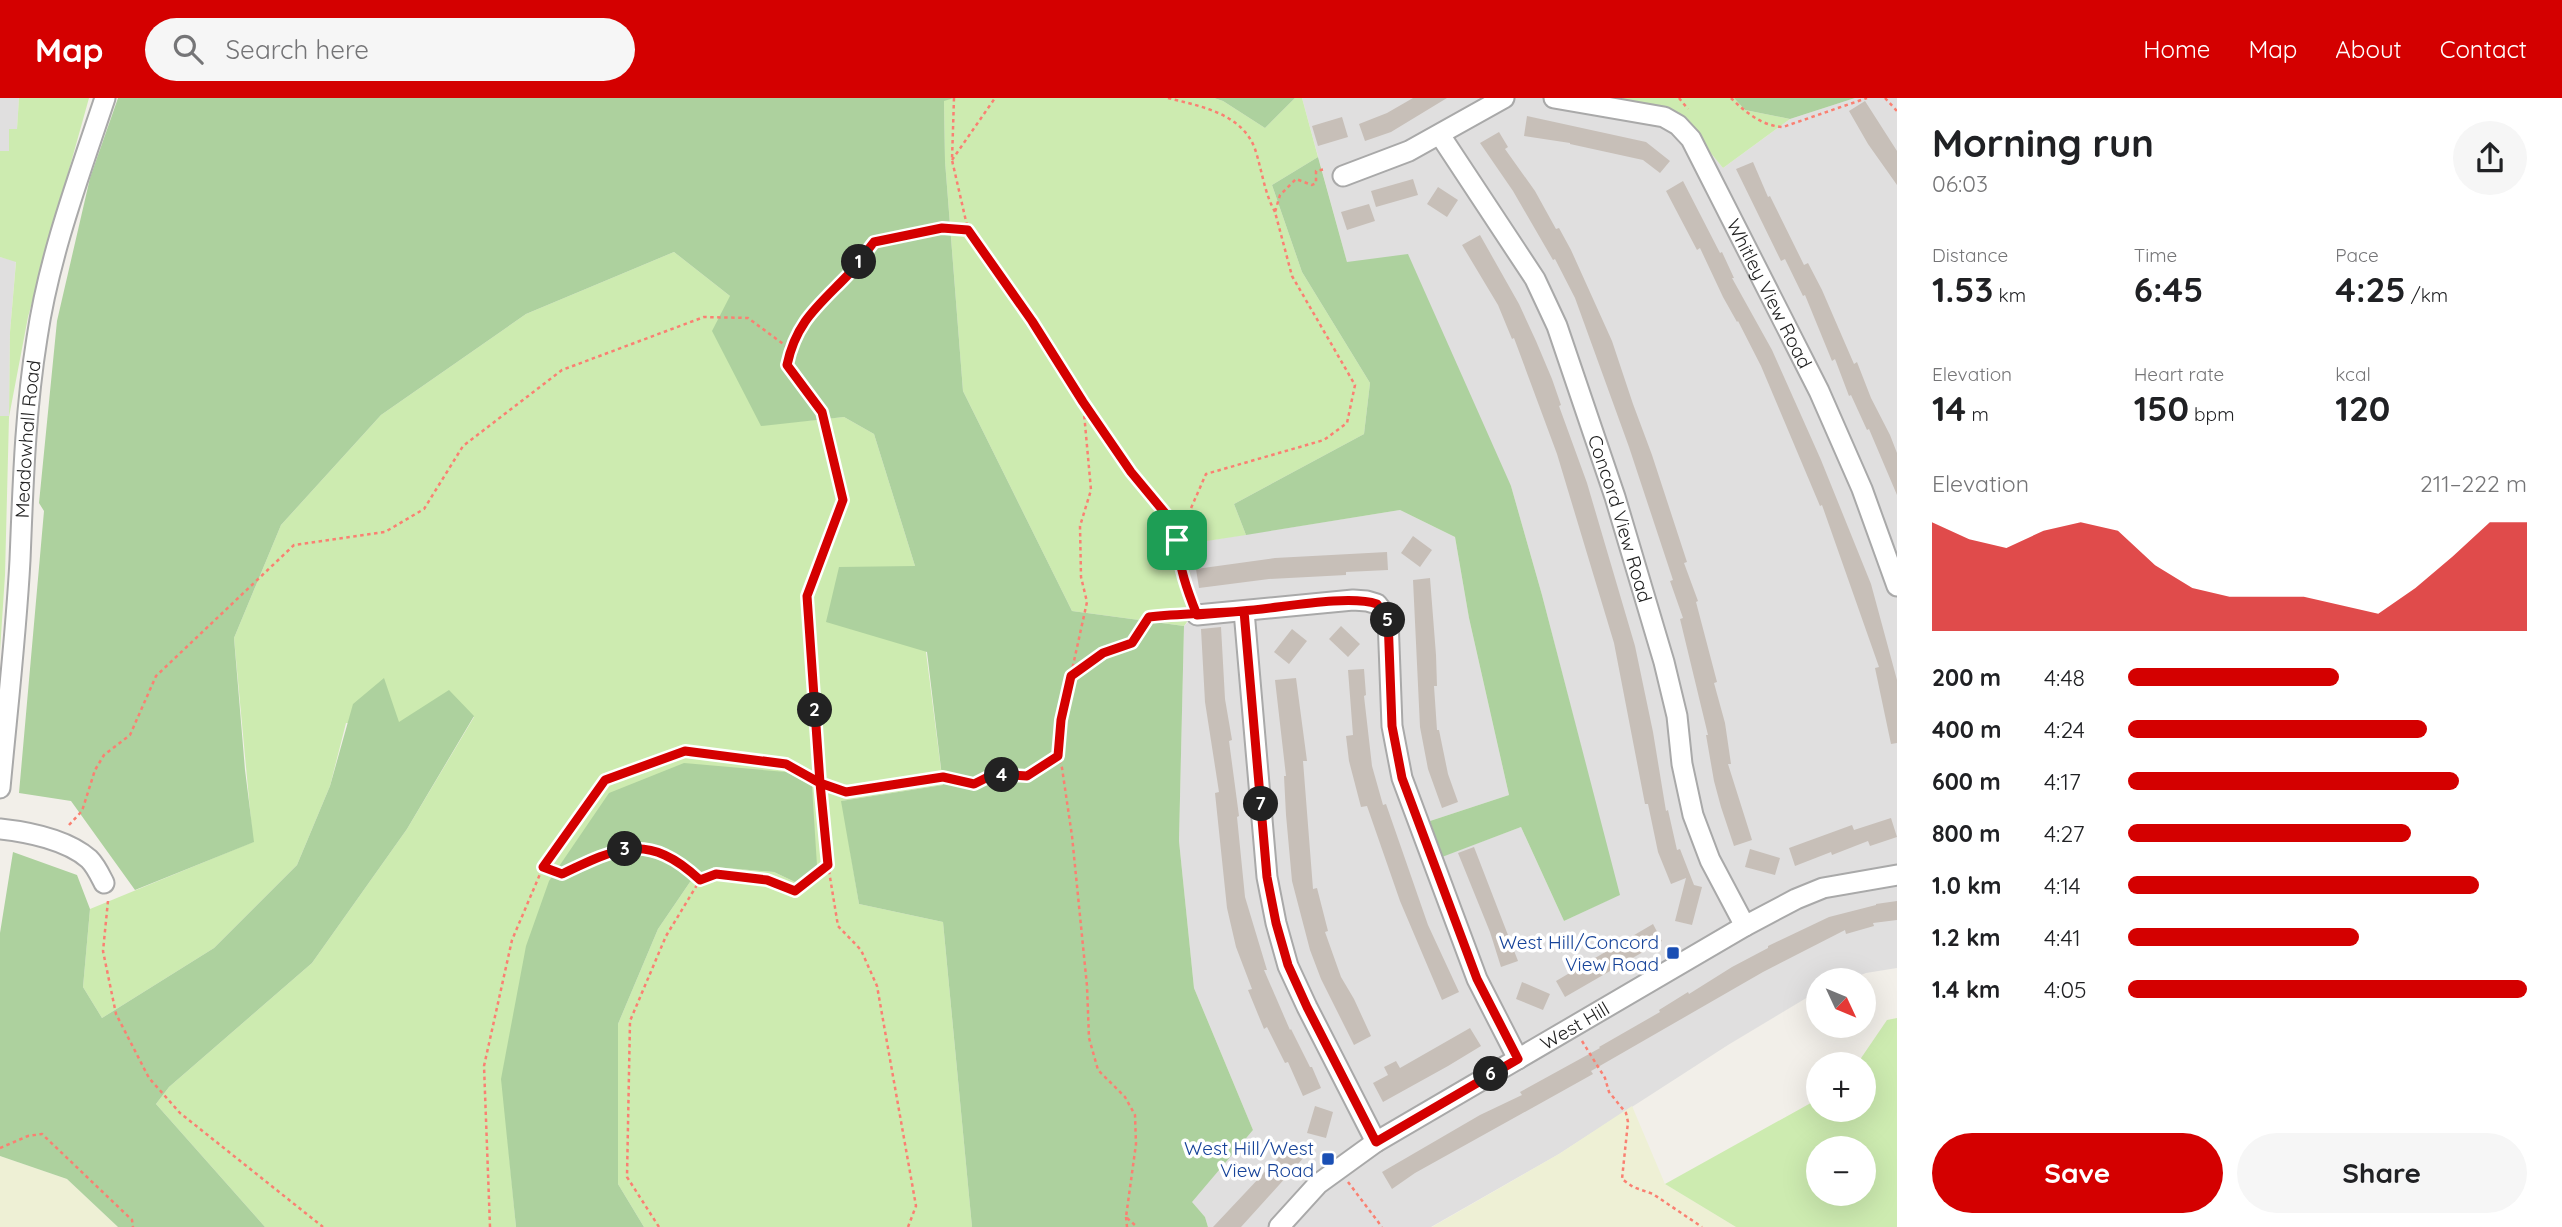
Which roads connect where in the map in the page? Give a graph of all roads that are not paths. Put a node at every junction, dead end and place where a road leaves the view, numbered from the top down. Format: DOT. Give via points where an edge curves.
graph roads {
  1 [pos="105,98"];
  2 [pos="1504,98"];
  3 [pos="1554,98"];
  4 [pos="1440,135"];
  5 [pos="1343,176"];
  6 [pos="1897,586"];
  7 [pos="1244,611"];
  8 [pos="1197,615"];
  9 [pos="0,788"];
  10 [pos="0,829"];
  11 [pos="1897,875"];
  12 [pos="104,883"];
  13 [pos="1745,926"];
  14 [pos="1518,1059"];
  15 [pos="1376,1142"];
  16 [pos="1279,1227"];
  1 -- 9 [label="street, Meadowhall Road" via="67,214 37,336 25,428 18,589"];
  2 -- 4 [label="street"];
  3 -- 6 [label="street, Whitley View Road" via="1664,117 1691,139 1819,391 1862,489"];
  4 -- 5 [label="street"];
  4 -- 13 [label="street, Concord View Road" via="1535,279 1558,326 1664,662 1693,815 1710,860"];
  7 -- 8 [label="street"];
  7 -- 14 [label="street" via="1353,600 1377,604 1384,610 1389,630 1392,726 1402,778 1477,979"];
  7 -- 15 [label="street" via="1267,877 1276,923 1307,1007"];
  10 -- 12 [label="street" via="31,832 55,841 89,859"];
  11 -- 13 [label="street, West Hill" via="1823,888"];
  13 -- 14 [label="street, West Hill"];
  14 -- 15 [label="street, West Hill"];
  15 -- 16 [label="street, West Hill" via="1318,1184"];
}
